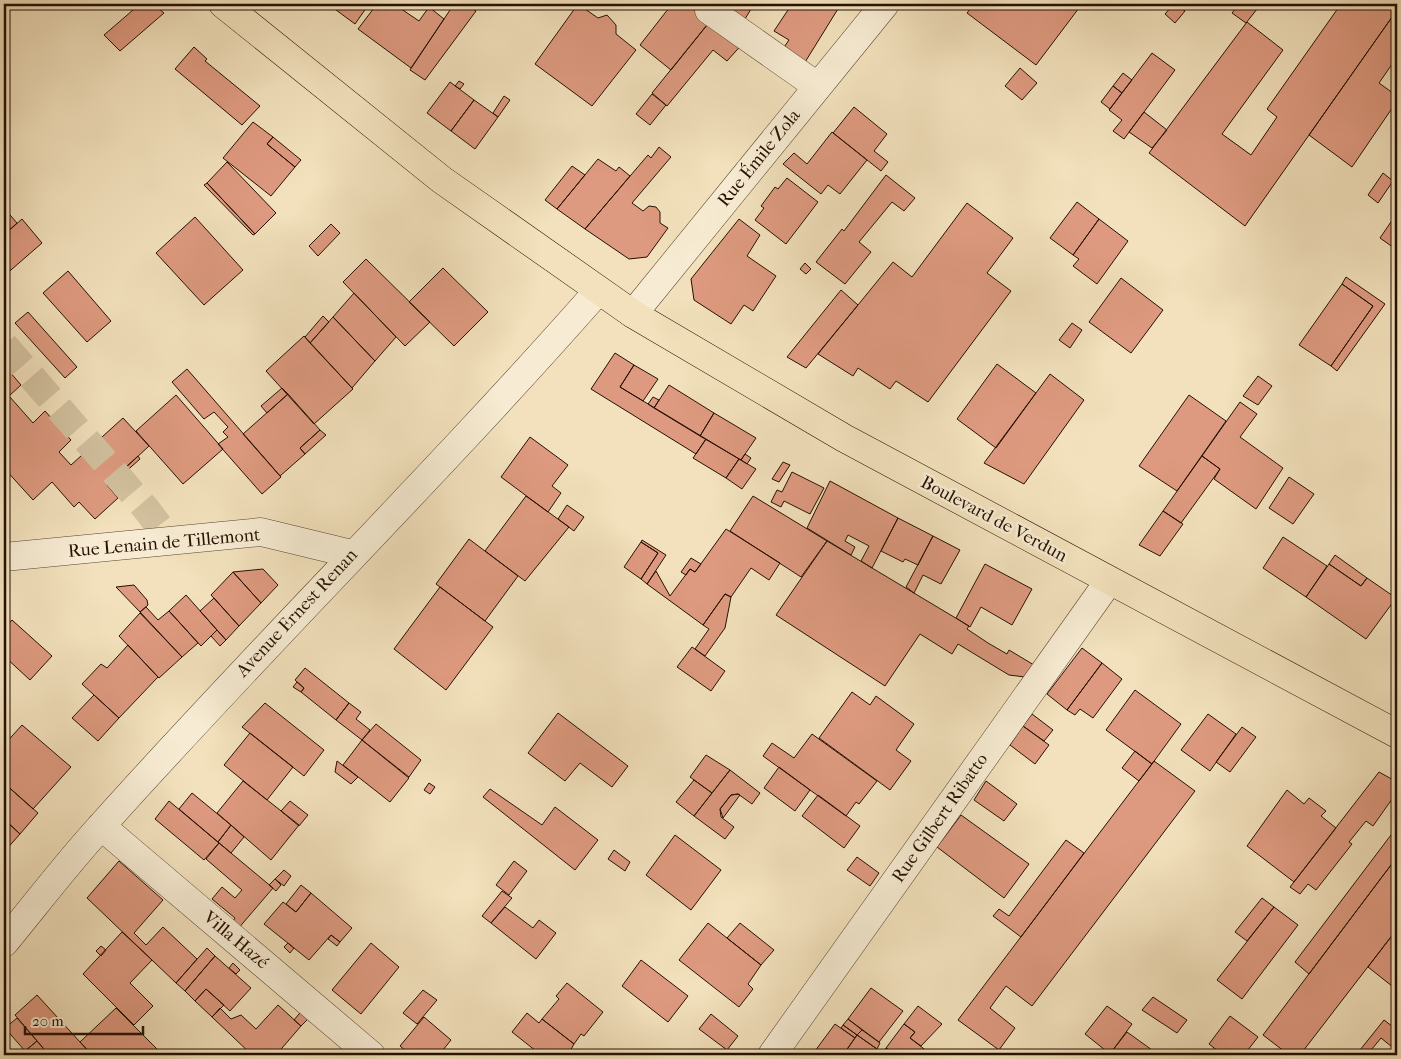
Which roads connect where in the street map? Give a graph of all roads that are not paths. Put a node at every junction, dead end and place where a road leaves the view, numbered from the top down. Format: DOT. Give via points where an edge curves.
graph roads {
  1 [pos="223,4"];
  2 [pos="886,4"];
  3 [pos="709,10"];
  4 [pos="817,86"];
  5 [pos="598,291"];
  6 [pos="633,314"];
  7 [pos="352,554"];
  8 [pos="4,557"];
  9 [pos="1109,581"];
  10 [pos="1397,734"];
  11 [pos="101,826"];
  12 [pos="4,943"];
  13 [pos="371,1055"];
  14 [pos="772,1055"];
  1 -- 5 [label="main road, Boulevard de Verdun" via="442,180"];
  2 -- 4 [label="street, Rue Émile Zola"];
  3 -- 4 [label="street"];
  4 -- 6 [label="street, Rue Émile Zola"];
  5 -- 6 [label="main road, Boulevard de Verdun"];
  5 -- 7 [label="street, Avenue Ernest Renan" via="416,490"];
  6 -- 9 [label="main road, Boulevard de Verdun" via="844,438"];
  7 -- 8 [label="street, Rue Lenain de Tillemont" via="261,532"];
  7 -- 11 [label="street, Avenue Ernest Renan"];
  9 -- 10 [label="main road, Boulevard de Verdun"];
  9 -- 14 [label="street, Rue Gilbert Ribatto"];
  11 -- 12 [label="street, Avenue Ernest Renan"];
  11 -- 13 [label="street, Villa Hazé"];
}
